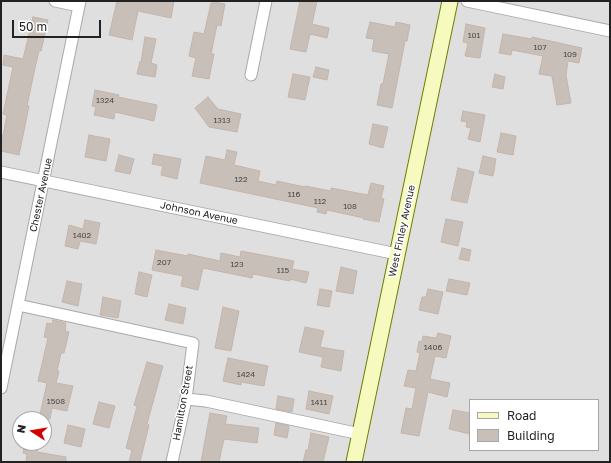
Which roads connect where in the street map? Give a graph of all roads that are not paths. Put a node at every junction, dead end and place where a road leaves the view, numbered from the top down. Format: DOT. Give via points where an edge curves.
graph roads {
  1 [pos="55,1"];
  2 [pos="266,1"];
  3 [pos="450,1"];
  4 [pos="467,1"];
  5 [pos="80,4"];
  6 [pos="610,30"];
  7 [pos="251,75"];
  8 [pos="1,172"];
  9 [pos="44,181"];
  10 [pos="397,254"];
  11 [pos="18,305"];
  12 [pos="4,362"];
  13 [pos="1,388"];
  14 [pos="186,399"];
  15 [pos="360,434"];
  16 [pos="172,462"];
  17 [pos="354,462"];
  1 -- 5 [label="street"];
  2 -- 7 [label="street"];
  3 -- 10 [label="main road, West Finley Avenue"];
  4 -- 6 [label="street"];
  5 -- 9 [label="street, Chester Avenue"];
  8 -- 9 [label="street, Johnson Avenue"];
  9 -- 10 [label="street, Johnson Avenue"];
  9 -- 11 [label="street, Chester Avenue"];
  10 -- 15 [label="main road, West Finley Avenue"];
  11 -- 12 [label="street, Chester Avenue"];
  11 -- 14 [label="street, Hamilton Street" via="193,343"];
  12 -- 13 [label="street, Chester Avenue"];
  14 -- 15 [label="street"];
  14 -- 16 [label="street, Hamilton Street"];
  15 -- 17 [label="main road, West Finley Avenue"];
}
